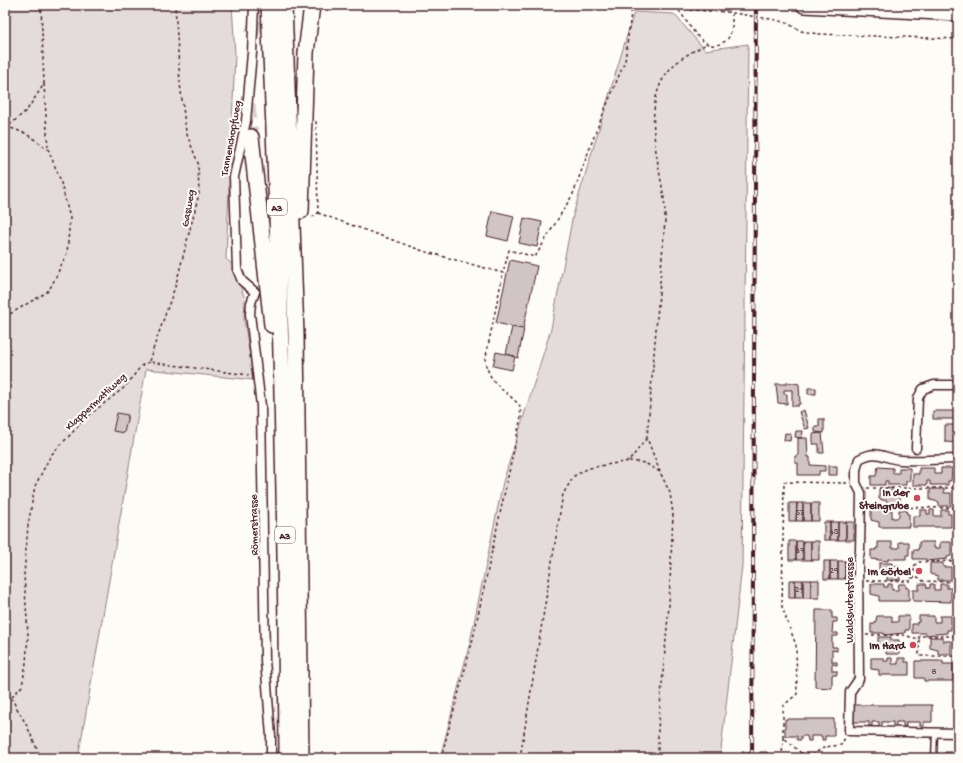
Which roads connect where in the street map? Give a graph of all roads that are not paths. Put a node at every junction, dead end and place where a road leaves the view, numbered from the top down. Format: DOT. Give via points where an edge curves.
graph roads {
  1 [pos="254,5"];
  2 [pos="269,5"];
  3 [pos="284,5"];
  4 [pos="312,5"];
  5 [pos="804,5"];
  6 [pos="958,13"];
  7 [pos="251,137"];
  8 [pos="255,292"];
  9 [pos="296,334"];
  10 [pos="958,385"];
  11 [pos="283,409"];
  12 [pos="916,448"];
  13 [pos="958,459"];
  14 [pos="935,733"];
  15 [pos="958,733"];
  16 [pos="270,758"];
  17 [pos="288,758"];
  18 [pos="301,758"];
  19 [pos="934,758"];
  1 -- 8 [label="street, Tannenchopfweg" via="246,121 234,177 237,269 242,281"];
  2 -- 11 [label="highway, A3"];
  3 -- 9 [label="highway, A3"];
  4 -- 9 [label="highway, A3" via="306,53"];
  5 -- 6 [label="highway"];
  7 -- 11 [label="highway, A3"];
  8 -- 16 [label="street, Römerstrasse" via="250,314 262,435"];
  9 -- 18 [label="highway, A3"];
  10 -- 12 [label="street" via="934,385 923,389 918,398"];
  11 -- 17 [label="highway, A3"];
  13 -- 14 [label="street, Waldshuterstrasse" via="900,460 883,454 868,455 859,459 856,470 861,493 858,581 859,679 850,692 848,731"];
  14 -- 15 [label="street"];
  14 -- 19 [label="lane"];
}
